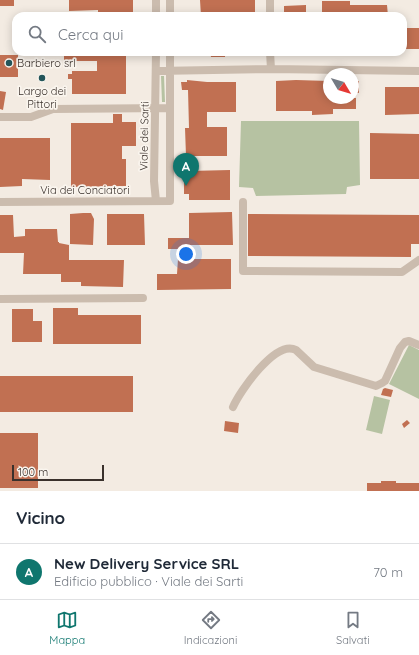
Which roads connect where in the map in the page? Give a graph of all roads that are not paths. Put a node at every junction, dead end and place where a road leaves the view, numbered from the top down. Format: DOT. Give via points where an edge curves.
graph roads {
  1 [pos="156,0"];
  2 [pos="170,0"];
  3 [pos="270,0"];
  4 [pos="156,12"];
  5 [pos="170,12"];
  6 [pos="270,12"];
  7 [pos="156,56"];
  8 [pos="170,56"];
  9 [pos="270,56"];
  10 [pos="270,69"];
  11 [pos="156,71"];
  12 [pos="170,71"];
  13 [pos="419,71"];
  14 [pos="156,108"];
  15 [pos="169,108"];
  16 [pos="0,117"];
  17 [pos="156,201"];
  18 [pos="0,202"];
  19 [pos="243,202"];
  20 [pos="419,260"];
  21 [pos="143,298"];
  22 [pos="0,300"];
  23 [pos="419,345"];
  24 [pos="233,407"];
  1 -- 4 [label="street"];
  2 -- 5 [label="street"];
  3 -- 6 [label="street"];
  7 -- 11 [label="street, Viale dei Sarti"];
  8 -- 12 [label="street"];
  9 -- 10 [label="street"];
  10 -- 12 [label="street"];
  10 -- 13 [label="street"];
  11 -- 12 [label="street"];
  11 -- 14 [label="street, Viale dei Sarti"];
  12 -- 15 [label="street"];
  14 -- 15 [label="street"];
  14 -- 16 [label="street" via="52,109 31,117"];
  14 -- 17 [label="street, Viale dei Sarti"];
  15 -- 17 [label="street, Via dei Conciatori" via="170,201"];
  17 -- 18 [label="street, Via dei Conciatori"];
  19 -- 20 [label="street" via="243,272 402,272"];
  21 -- 22 [label="street"];
  23 -- 24 [label="street" via="409,341 402,345 385,381 376,386 314,367 296,350 285,349 268,360 254,374"];
}
